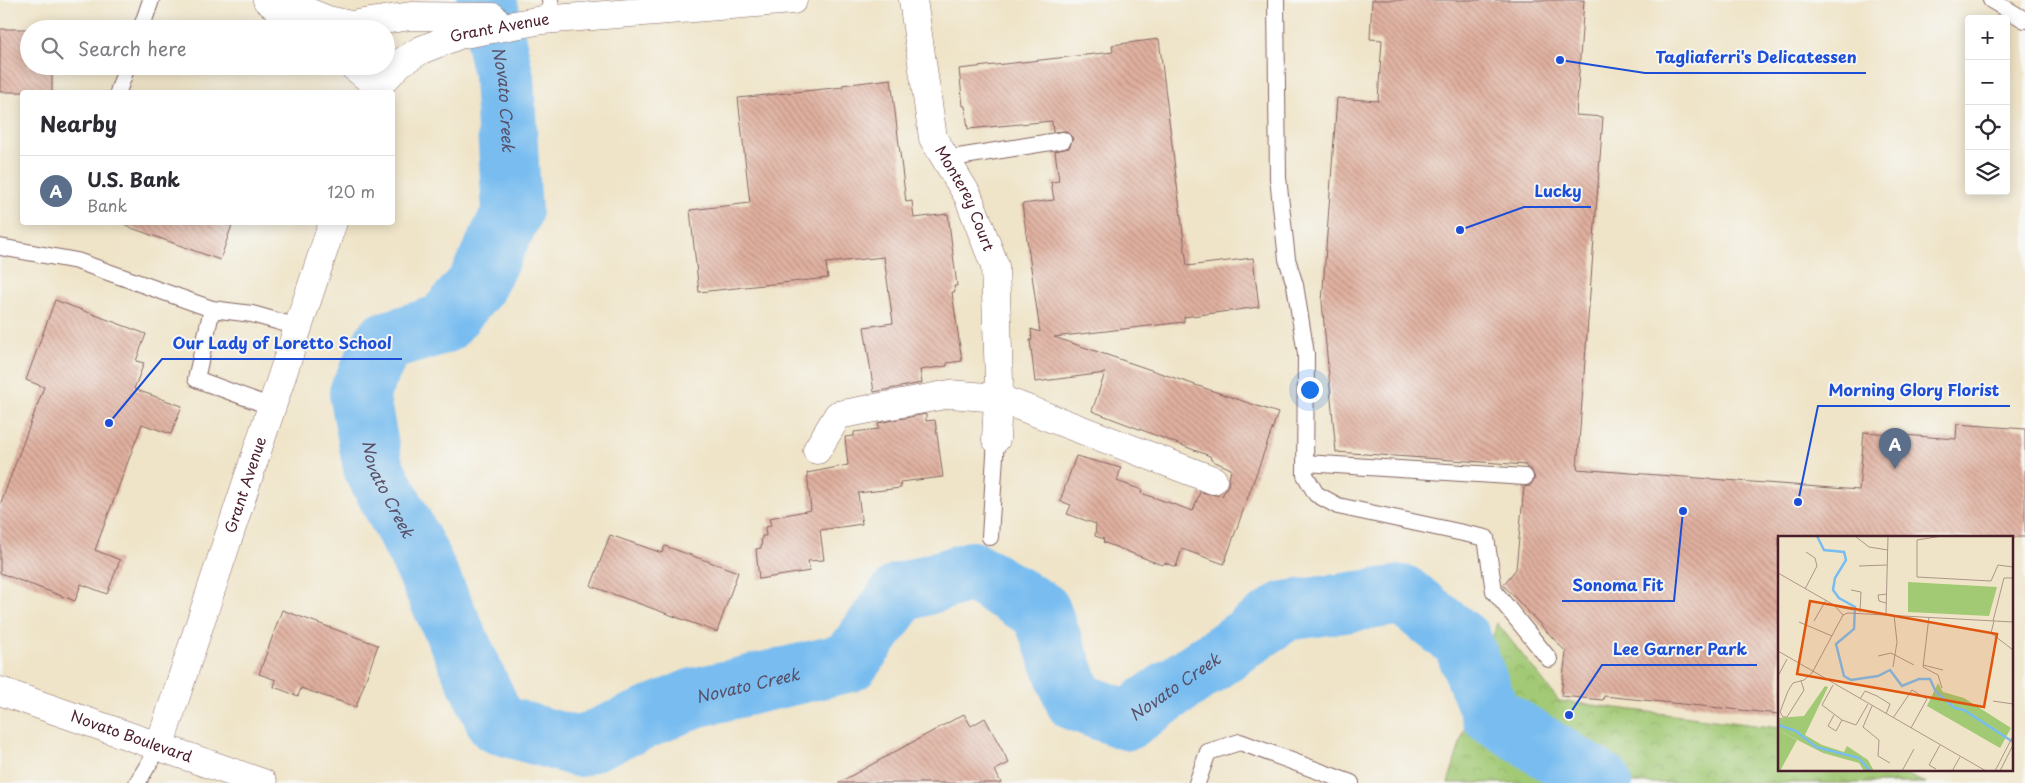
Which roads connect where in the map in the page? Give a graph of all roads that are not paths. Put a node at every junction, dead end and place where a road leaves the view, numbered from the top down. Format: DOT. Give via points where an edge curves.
graph roads {
  1 [pos="151,0"];
  2 [pos="267,0"];
  3 [pos="278,0"];
  4 [pos="793,0"];
  5 [pos="913,0"];
  6 [pos="1276,0"];
  7 [pos="1991,0"];
  8 [pos="548,13"];
  9 [pos="144,20"];
  10 [pos="293,20"];
  11 [pos="328,20"];
  12 [pos="384,20"];
  13 [pos="2025,20"];
  14 [pos="470,24"];
  15 [pos="395,69"];
  16 [pos="125,75"];
  17 [pos="362,75"];
  18 [pos="390,75"];
  19 [pos="377,89"];
  20 [pos="119,90"];
  21 [pos="1063,140"];
  22 [pos="946,159"];
  23 [pos="332,225"];
  24 [pos="0,247"];
  25 [pos="212,309"];
  26 [pos="298,328"];
  27 [pos="998,398"];
  28 [pos="272,407"];
  29 [pos="996,439"];
  30 [pos="817,450"];
  31 [pos="1305,463"];
  32 [pos="1525,477"];
  33 [pos="1213,480"];
  34 [pos="990,537"];
  35 [pos="1549,658"];
  36 [pos="0,691"];
  37 [pos="159,747"];
  38 [pos="137,783"];
  39 [pos="263,783"];
  40 [pos="1197,783"];
  41 [pos="1351,783"];
  1 -- 9 [label="lane"];
  2 -- 10 [label="street"];
  3 -- 11 [label="street, Grant Avenue"];
  4 -- 8 [label="street, Grant Avenue"];
  5 -- 22 [label="street, Monterey Court" via="933,138"];
  6 -- 31 [label="lane" via="1278,178 1287,258 1295,285 1306,354"];
  7 -- 13 [label="lane"];
  8 -- 14 [label="street, Grant Avenue"];
  12 -- 14 [label="street, Grant Avenue" via="411,16"];
  14 -- 15 [label="street, Grant Avenue" via="459,35 421,50"];
  16 -- 20 [label="lane"];
  17 -- 19 [label="street"];
  18 -- 19 [label="street, Grant Avenue"];
  21 -- 22 [label="lane"];
  22 -- 27 [label="street, Monterey Court" via="968,196 995,266"];
  23 -- 26 [label="street, Grant Avenue"];
  24 -- 25 [label="lane" via="77,260"];
  25 -- 26 [label="lane" via="252,314"];
  25 -- 28 [label="lane" via="196,379"];
  26 -- 28 [label="street, Grant Avenue"];
  27 -- 29 [label="street, Monterey Court"];
  27 -- 30 [label="street" via="950,394 838,415"];
  27 -- 33 [label="street"];
  28 -- 37 [label="street, Grant Avenue"];
  29 -- 34 [label="lane"];
  31 -- 32 [label="lane"];
  31 -- 35 [label="lane" via="1304,475 1316,494 1338,506 1486,538 1494,590"];
  36 -- 37 [label="street, Novato Boulevard"];
  37 -- 38 [label="lane"];
  37 -- 39 [label="street, Novato Boulevard"];
  40 -- 41 [label="lane" via="1208,752 1240,742"];
}
